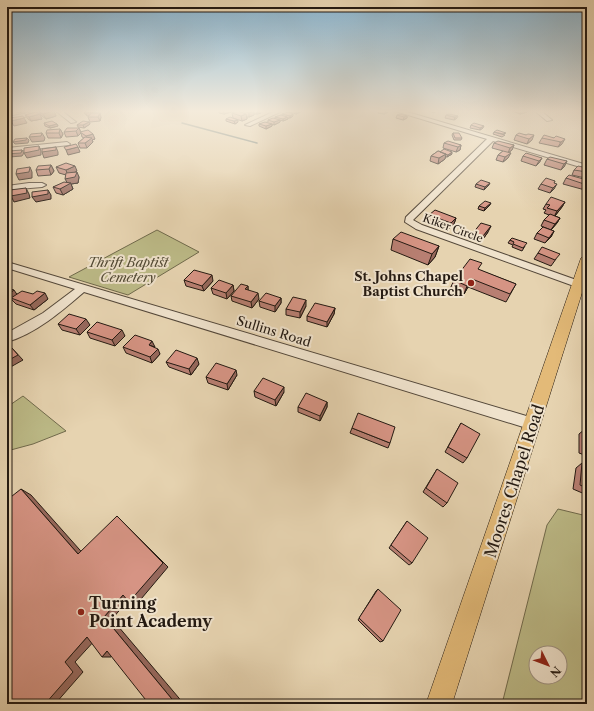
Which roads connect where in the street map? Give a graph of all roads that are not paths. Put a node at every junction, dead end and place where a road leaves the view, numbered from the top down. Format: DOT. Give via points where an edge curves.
graph roads {
  1 [pos="65,144"];
  2 [pos="486,144"];
  3 [pos="509,144"];
  4 [pos="7,150"];
  5 [pos="587,167"];
  6 [pos="42,185"];
  7 [pos="7,188"];
  8 [pos="587,258"];
  9 [pos="7,265"];
  10 [pos="578,284"];
  11 [pos="82,288"];
  12 [pos="7,338"];
  13 [pos="533,424"];
  14 [pos="439,704"];
  1 -- 4 [label="street"];
  2 -- 10 [label="street, Kiker Circle" via="409,219 409,222"];
  3 -- 5 [label="street"];
  6 -- 7 [label="street"];
  8 -- 10 [label="main road, Moores Chapel Road"];
  9 -- 11 [label="street, Sullins Road"];
  10 -- 13 [label="main road, Moores Chapel Road"];
  11 -- 12 [label="street" via="54,312"];
  11 -- 13 [label="street, Sullins Road"];
  13 -- 14 [label="main road, Moores Chapel Road"];
}
